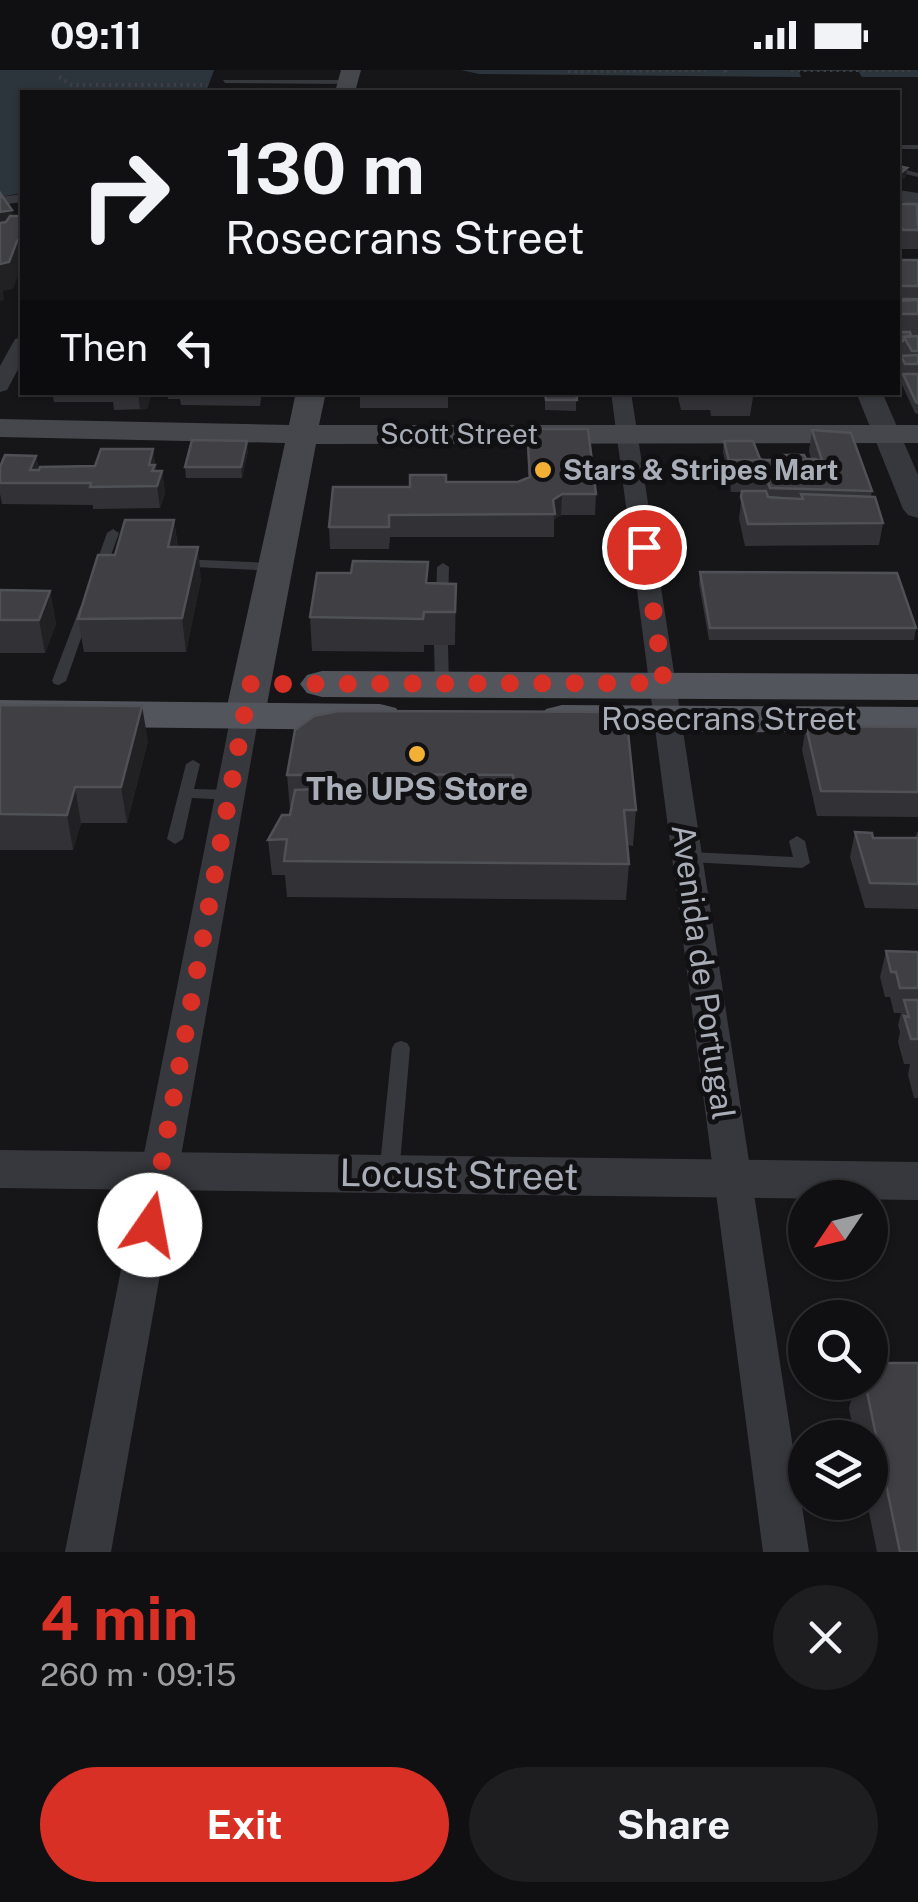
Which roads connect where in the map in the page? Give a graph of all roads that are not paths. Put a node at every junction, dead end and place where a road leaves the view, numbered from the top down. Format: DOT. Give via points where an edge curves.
graph roads {
  1 [pos="225,81"];
  2 [pos="348,82"];
  3 [pos="20,347"];
  4 [pos="0,386"];
  5 [pos="310,395"];
  6 [pos="622,395"];
  7 [pos="870,395"];
  8 [pos="0,428"];
  9 [pos="301,432"];
  10 [pos="629,434"];
  11 [pos="886,434"];
  12 [pos="918,434"];
  13 [pos="918,509"];
  14 [pos="113,533"];
  15 [pos="175,563"];
  16 [pos="275,566"];
  17 [pos="444,567"];
  18 [pos="441,616"];
  19 [pos="0,680"];
  20 [pos="59,681"];
  21 [pos="918,686"];
  22 [pos="247,700"];
  23 [pos="667,701"];
  24 [pos="0,713"];
  25 [pos="918,720"];
  26 [pos="192,764"];
  27 [pos="186,793"];
  28 [pos="230,795"];
  29 [pos="175,840"];
  30 [pos="797,841"];
  31 [pos="688,858"];
  32 [pos="401,1048"];
  33 [pos="0,1169"];
  34 [pos="162,1170"];
  35 [pos="388,1175"];
  36 [pos="732,1177"];
  37 [pos="918,1181"];
  38 [pos="88,1552"];
  39 [pos="786,1552"];
  1 -- 2 [label="lane"];
  3 -- 4 [label="street"];
  5 -- 9 [label="main road"];
  6 -- 10 [label="street, Avenida de Portugal"];
  7 -- 11 [label="street"];
  8 -- 9 [label="main road, Scott Street"];
  9 -- 10 [label="main road, Scott Street"];
  9 -- 16 [label="main road"];
  10 -- 11 [label="main road, Scott Street"];
  10 -- 23 [label="street, Avenida de Portugal"];
  11 -- 12 [label="main road, Scott Street"];
  11 -- 13 [label="street"];
  14 -- 20 [label="lane" via="109,561"];
  15 -- 16 [label="lane"];
  16 -- 22 [label="main road"];
  17 -- 18 [label="lane"];
  19 -- 20 [label="main road, Rosecrans Street"];
  20 -- 22 [label="main road, Rosecrans Street"];
  21 -- 23 [label="main road, Rosecrans Street"];
  22 -- 23 [label="main road, Rosecrans Street"];
  22 -- 23 [label="main road, Rosecrans Street" via="441,664"];
  22 -- 24 [label="main road, Rosecrans Street"];
  22 -- 28 [label="street"];
  23 -- 25 [label="main road, Rosecrans Street"];
  23 -- 31 [label="street, Avenida de Portugal"];
  26 -- 27 [label="lane"];
  27 -- 28 [label="lane"];
  27 -- 29 [label="lane"];
  28 -- 34 [label="street"];
  30 -- 31 [label="lane" via="802,863"];
  31 -- 36 [label="street, Avenida de Portugal"];
  32 -- 35 [label="lane"];
  33 -- 34 [label="street, Locust Street"];
  34 -- 35 [label="street, Locust Street"];
  34 -- 38 [label="street"];
  35 -- 36 [label="street, Locust Street"];
  36 -- 37 [label="street, Locust Street"];
  36 -- 39 [label="street, Avenida de Portugal"];
}
